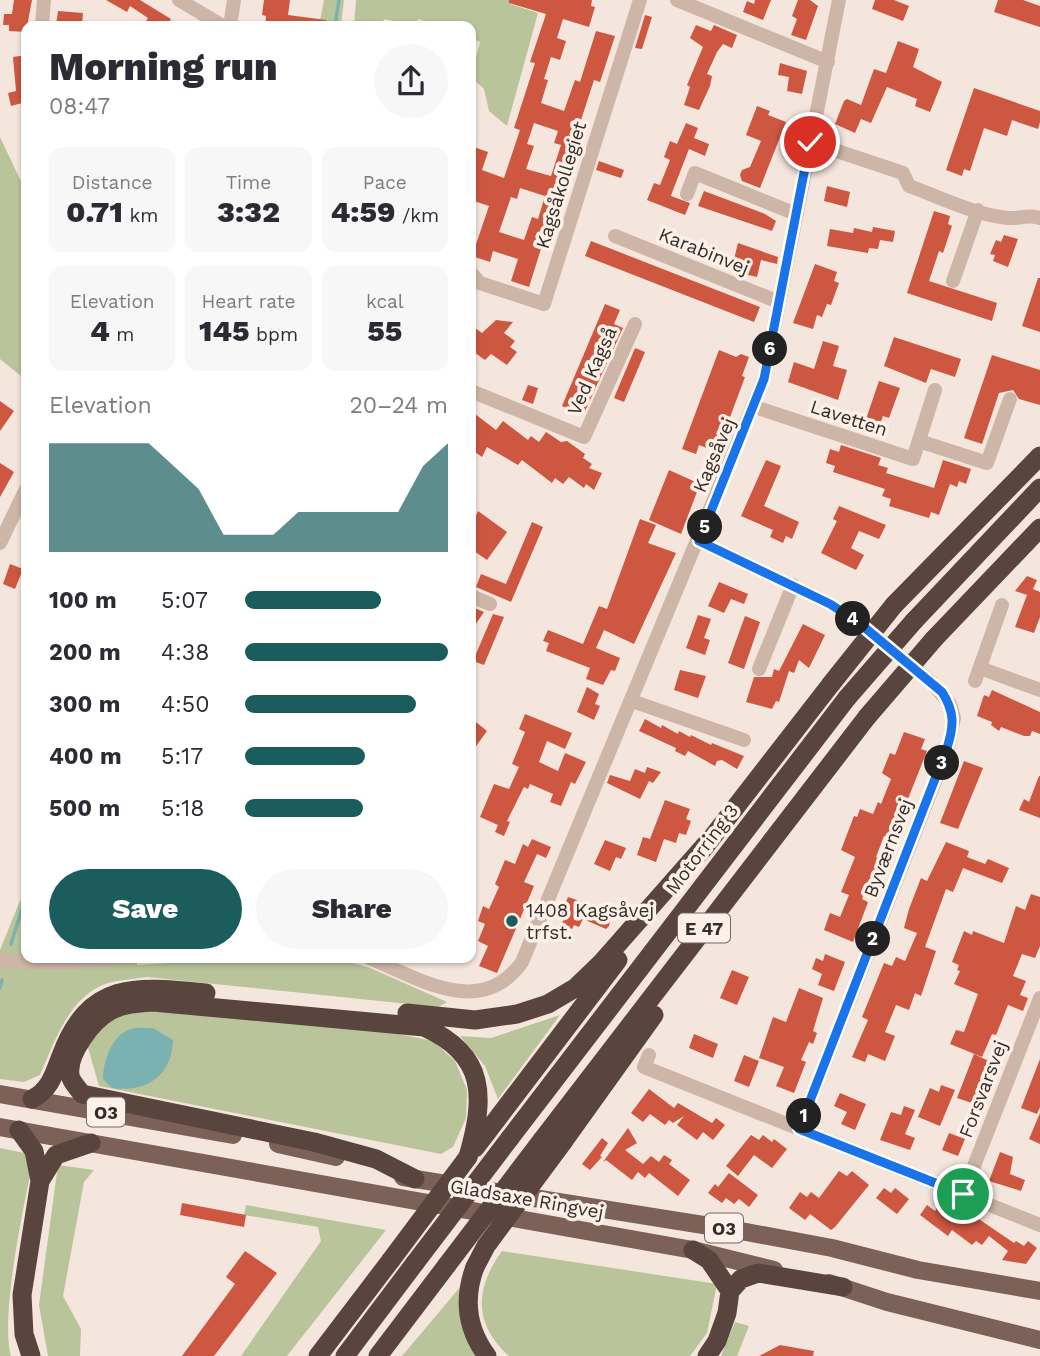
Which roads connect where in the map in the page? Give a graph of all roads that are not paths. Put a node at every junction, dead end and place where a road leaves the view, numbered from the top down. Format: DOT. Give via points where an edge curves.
graph roads {
  1 [pos="44,0"];
  2 [pos="179,0"];
  3 [pos="234,0"];
  4 [pos="640,0"];
  5 [pos="677,0"];
  6 [pos="839,0"];
  7 [pos="42,21"];
  8 [pos="215,21"];
  9 [pos="231,21"];
  10 [pos="828,62"];
  11 [pos="810,142"];
  12 [pos="687,194"];
  13 [pos="978,209"];
  14 [pos="796,214"];
  15 [pos="1040,218"];
  16 [pos="615,236"];
  17 [pos="476,279"];
  18 [pos="953,281"];
  19 [pos="779,302"];
  20 [pos="635,324"];
  21 [pos="935,390"];
  22 [pos="476,393"];
  23 [pos="1010,399"];
  24 [pos="755,407"];
  25 [pos="919,441"];
  26 [pos="1040,456"];
  27 [pos="1040,488"];
  28 [pos="21,499"];
  29 [pos="1040,528"];
  30 [pos="699,541"];
  31 [pos="0,543"];
  32 [pos="793,585"];
  33 [pos="476,598"];
  34 [pos="490,604"];
  35 [pos="1002,605"];
  36 [pos="759,669"];
  37 [pos="1040,690"];
  38 [pos="632,701"];
  39 [pos="744,740"];
  40 [pos="706,845"];
  41 [pos="709,922"];
  42 [pos="0,961"];
  43 [pos="21,962"];
  44 [pos="382,963"];
  45 [pos="1040,998"];
  46 [pos="649,1055"];
  47 [pos="0,1094"];
  48 [pos="32,1099"];
  49 [pos="10,1128"];
  50 [pos="799,1129"];
  51 [pos="91,1143"];
  52 [pos="468,1157"];
  53 [pos="415,1179"];
  54 [pos="40,1181"];
  55 [pos="963,1194"];
  56 [pos="1040,1225"];
  57 [pos="693,1250"];
  58 [pos="843,1287"];
  59 [pos="730,1291"];
  60 [pos="1040,1291"];
  61 [pos="333,1336"];
  62 [pos="1040,1340"];
  63 [pos="31,1356"];
  64 [pos="310,1356"];
  65 [pos="318,1356"];
  66 [pos="345,1356"];
  67 [pos="378,1356"];
  68 [pos="487,1356"];
  69 [pos="707,1356"];
  1 -- 7 [label="street"];
  2 -- 8 [label="street"];
  3 -- 9 [label="street"];
  4 -- 17 [label="street, Kagsåkollegiet" via="544,304"];
  5 -- 10 [label="street"];
  6 -- 10 [label="street, Kagsåvej"];
  10 -- 11 [label="street, Kagsåvej"];
  11 -- 13 [label="street" via="903,173 909,186"];
  11 -- 14 [label="street, Kagsåvej"];
  12 -- 14 [label="street" via="695,173"];
  13 -- 15 [label="street" via="1010,218"];
  13 -- 18 [label="street"];
  14 -- 19 [label="street, Kagsåvej"];
  16 -- 19 [label="street, Karabinvej"];
  19 -- 24 [label="street, Kagsåvej"];
  20 -- 22 [label="street, Ved Kagså" via="584,438"];
  21 -- 25 [label="street"];
  23 -- 25 [label="street" via="987,463"];
  24 -- 25 [label="street, Lavetten" via="913,459"];
  24 -- 30 [label="street, Kagsåvej"];
  26 -- 40 [label="highway, bridge" via="894,605"];
  27 -- 66 [label="highway, Motorring 3 / E 47, bridge" via="847,698"];
  28 -- 31 [label="street"];
  29 -- 41 [label="highway, E 47, bridge" via="867,717"];
  30 -- 32 [label="street, Byværnsvej"];
  30 -- 38 [label="street, Kagsåvej"];
  32 -- 36 [label="street"];
  32 -- 50 [label="street, Byværnsvej" via="858,622 942,692 954,718 947,748"];
  33 -- 34 [label="street"];
  35 -- 37 [label="street" via="978,674"];
  38 -- 39 [label="street"];
  38 -- 44 [label="street, Kagsåvej" via="513,975 480,993 453,991"];
  40 -- 48 [label="highway" via="602,962 575,988 548,1004 475,1020 161,988 131,989 107,995 91,1006 66,1041 46,1091"];
  40 -- 52 [label="highway"];
  41 -- 67 [label="highway, E 47, bridge"];
  41 -- 68 [label="highway, bridge" via="659,1007 475,1267 468,1292 469,1315"];
  42 -- 43 [label="street"];
  45 -- 55 [label="street, Forsvarsvej"];
  46 -- 50 [label="street" via="644,1067"];
  47 -- 48 [label="main road, Gladsaxe Ringvej / O3"];
  48 -- 53 [label="main road, Gladsaxe Ringvej / O3" via="247,1137"];
  49 -- 51 [label="main road, Gladsaxe Ringvej / O3"];
  49 -- 54 [label="highway" via="34,1152"];
  50 -- 55 [label="street"];
  51 -- 54 [label="highway" via="56,1155"];
  51 -- 57 [label="main road, Gladsaxe Ringvej / O3"];
  52 -- 53 [label="highway" via="478,1123 478,1083 458,1048 424,1027 153,1002 125,1004 93,1024 71,1065 73,1082 82,1094 314,1142 376,1159"];
  52 -- 61 [label="highway, bridge"];
  53 -- 60 [label="main road, Gladsaxe Ringvej / O3" via="741,1231"];
  54 -- 63 [label="highway" via="22,1295 23,1334"];
  55 -- 56 [label="street"];
  57 -- 58 [label="main road, Gladsaxe Ringvej / O3"];
  57 -- 59 [label="highway" via="715,1267"];
  58 -- 59 [label="highway" via="758,1273 741,1279"];
  58 -- 62 [label="main road, Gladsaxe Ringvej / O3"];
  59 -- 69 [label="highway" via="727,1314"];
  61 -- 64 [label="highway"];
  61 -- 65 [label="highway"];
}
